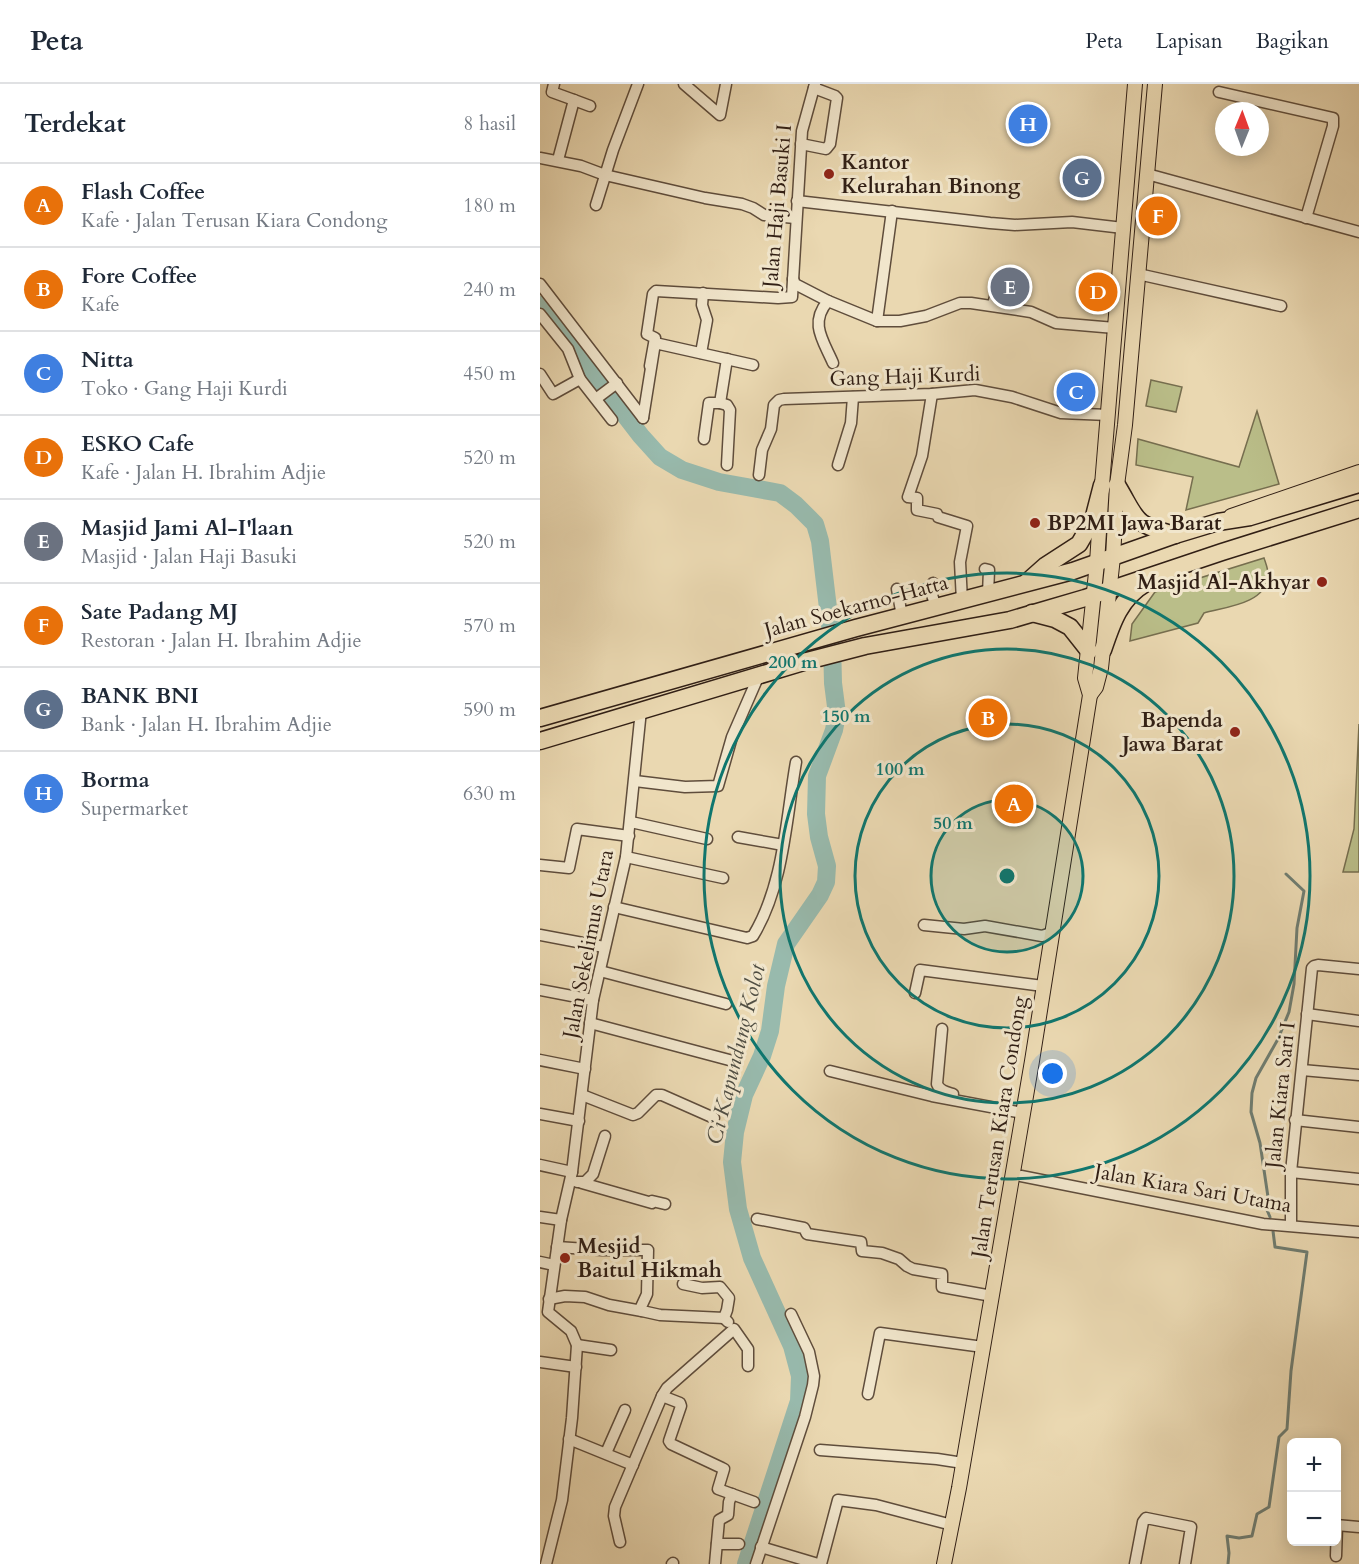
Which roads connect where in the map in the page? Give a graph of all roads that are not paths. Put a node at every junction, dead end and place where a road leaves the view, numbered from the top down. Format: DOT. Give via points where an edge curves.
graph roads {
  1 [pos="554,84"];
  2 [pos="638,84"];
  3 [pos="684,84"];
  4 [pos="726,84"];
  5 [pos="1135,84"];
  6 [pos="1155,84"];
  7 [pos="815,86"];
  8 [pos="1220,92"];
  9 [pos="574,100"];
  10 [pos="590,106"];
  11 [pos="801,144"];
  12 [pos="540,158"];
  13 [pos="558,160"];
  14 [pos="1147,174"];
  15 [pos="605,175"];
  16 [pos="797,201"];
  17 [pos="596,205"];
  18 [pos="892,211"];
  19 [pos="795,218"];
  20 [pos="1306,218"];
  21 [pos="1123,228"];
  22 [pos="1359,232"];
  23 [pos="1138,274"];
  24 [pos="793,279"];
  25 [pos="999,280"];
  26 [pos="540,284"];
  27 [pos="703,294"];
  28 [pos="828,301"];
  29 [pos="993,305"];
  30 [pos="1281,306"];
  31 [pos="540,314"];
  32 [pos="878,321"];
  33 [pos="1115,328"];
  34 [pos="701,353"];
  35 [pos="727,359"];
  36 [pos="833,363"];
  37 [pos="753,365"];
  38 [pos="650,366"];
  39 [pos="540,374"];
  40 [pos="580,378"];
  41 [pos="615,384"];
  42 [pos="932,394"];
  43 [pos="598,397"];
  44 [pos="853,397"];
  45 [pos="720,403"];
  46 [pos="1108,415"];
  47 [pos="612,420"];
  48 [pos="704,439"];
  49 [pos="727,465"];
  50 [pos="838,465"];
  51 [pos="1359,472"];
  52 [pos="759,475"];
  53 [pos="1359,484"];
  54 [pos="1110,485"];
  55 [pos="1359,509"];
  56 [pos="1359,515"];
  57 [pos="1218,522"];
  58 [pos="1175,535"];
  59 [pos="1222,552"];
  60 [pos="1105,560"];
  61 [pos="1182,566"];
  62 [pos="985,569"];
  63 [pos="933,583"];
  64 [pos="1024,584"];
  65 [pos="897,589"];
  66 [pos="1102,593"];
  67 [pos="988,594"];
  68 [pos="962,601"];
  69 [pos="936,608"];
  70 [pos="1031,612"];
  71 [pos="902,616"];
  72 [pos="1096,650"];
  73 [pos="759,675"];
  74 [pos="642,710"];
  75 [pos="540,718"];
  76 [pos="540,741"];
  77 [pos="796,762"];
  78 [pos="635,782"];
  79 [pos="631,822"];
  80 [pos="629,836"];
  81 [pos="738,837"];
  82 [pos="707,838"];
  83 [pos="783,845"];
  84 [pos="626,857"];
  85 [pos="540,865"];
  86 [pos="723,878"];
  87 [pos="614,907"];
  88 [pos="924,925"];
  89 [pos="1051,933"];
  90 [pos="540,935"];
  91 [pos="604,947"];
  92 [pos="1359,969"];
  93 [pos="600,971"];
  94 [pos="1043,986"];
  95 [pos="540,990"];
  96 [pos="915,993"];
  97 [pos="593,1000"];
  98 [pos="726,1004"];
  99 [pos="1307,1014"];
  100 [pos="1359,1021"];
  101 [pos="590,1023"];
  102 [pos="942,1029"];
  103 [pos="540,1060"];
  104 [pos="733,1061"];
  105 [pos="585,1069"];
  106 [pos="1302,1070"];
  107 [pos="831,1071"];
  108 [pos="1359,1076"];
  109 [pos="582,1095"];
  110 [pos="1023,1111"];
  111 [pos="540,1114"];
  112 [pos="714,1118"];
  113 [pos="1295,1120"];
  114 [pos="579,1121"];
  115 [pos="1359,1127"];
  116 [pos="604,1136"];
  117 [pos="540,1166"];
  118 [pos="1291,1172"];
  119 [pos="571,1176"];
  120 [pos="1022,1176"];
  121 [pos="1359,1179"];
  122 [pos="582,1183"];
  123 [pos="665,1204"];
  124 [pos="540,1217"];
  125 [pos="757,1219"];
  126 [pos="561,1220"];
  127 [pos="1291,1225"];
  128 [pos="1359,1232"];
  129 [pos="557,1247"];
  130 [pos="540,1262"];
  131 [pos="554,1265"];
  132 [pos="683,1284"];
  133 [pos="992,1296"];
  134 [pos="549,1299"];
  135 [pos="642,1311"];
  136 [pos="544,1312"];
  137 [pos="791,1314"];
  138 [pos="724,1318"];
  139 [pos="734,1329"];
  140 [pos="577,1345"];
  141 [pos="984,1347"];
  142 [pos="610,1350"];
  143 [pos="540,1362"];
  144 [pos="748,1366"];
  145 [pos="576,1367"];
  146 [pos="868,1394"];
  147 [pos="662,1396"];
  148 [pos="625,1410"];
  149 [pos="569,1439"];
  150 [pos="820,1450"];
  151 [pos="606,1454"];
  152 [pos="963,1463"];
  153 [pos="633,1465"];
  154 [pos="732,1494"];
  155 [pos="754,1503"];
  156 [pos="952,1525"];
  157 [pos="1341,1525"];
  158 [pos="1359,1527"];
  159 [pos="620,1542"];
  160 [pos="717,1544"];
  161 [pos="739,1544"];
  162 [pos="1336,1546"];
  163 [pos="761,1547"];
  164 [pos="1336,1556"];
  165 [pos="546,1564"];
  166 [pos="715,1564"];
  167 [pos="756,1564"];
  168 [pos="820,1564"];
  169 [pos="944,1564"];
  170 [pos="1136,1564"];
  171 [pos="1185,1564"];
  1 -- 9 [label="street" via="552,92"];
  2 -- 15 [label="street"];
  3 -- 4 [label="street" via="720,115"];
  5 -- 21 [label="main road"];
  6 -- 14 [label="main road"];
  7 -- 11 [label="street, Jalan Haji Basuki I"];
  7 -- 11 [label="street" via="837,98 830,144 826,149"];
  8 -- 20 [label="street" via="1333,118"];
  9 -- 10 [label="street"];
  9 -- 13 [label="street"];
  11 -- 16 [label="street, Jalan Haji Basuki I"];
  12 -- 13 [label="street"];
  13 -- 15 [label="street"];
  14 -- 20 [label="street"];
  14 -- 23 [label="main road"];
  15 -- 17 [label="street"];
  15 -- 19 [label="street" via="742,204 764,215"];
  16 -- 18 [label="street"];
  16 -- 19 [label="street, Jalan Haji Basuki I"];
  18 -- 21 [label="street" via="1006,225 1072,222"];
  18 -- 32 [label="street"];
  19 -- 24 [label="street, Jalan Haji Basuki I"];
  20 -- 22 [label="street"];
  21 -- 33 [label="main road"];
  23 -- 30 [label="street"];
  23 -- 54 [label="main road"];
  24 -- 27 [label="street, Jalan Haji Basuki I" via="790,298"];
  24 -- 28 [label="street" via="795,284"];
  25 -- 29 [label="street"];
  26 -- 41 [label="street"];
  27 -- 34 [label="street" via="707,320"];
  27 -- 38 [label="street, Jalan Haji Basuki I" via="653,294 647,334 654,338"];
  28 -- 32 [label="street"];
  28 -- 36 [label="street" via="819,313 818,325"];
  29 -- 32 [label="street" via="960,303 926,316"];
  29 -- 33 [label="street" via="1031,312 1056,323"];
  31 -- 40 [label="street" via="568,349"];
  33 -- 46 [label="main road"];
  34 -- 35 [label="street"];
  34 -- 41 [label="street" via="655,343 643,418"];
  35 -- 37 [label="street"];
  35 -- 45 [label="street"];
  39 -- 40 [label="street" via="552,394"];
  40 -- 43 [label="street"];
  41 -- 43 [label="street"];
  42 -- 44 [label="street, Gang Haji Kurdi"];
  42 -- 46 [label="street, Gang Haji Kurdi" via="975,390 1061,413"];
  42 -- 68 [label="street" via="922,456 908,496 917,498 917,510 968,526 960,562"];
  43 -- 47 [label="street"];
  44 -- 50 [label="street" via="851,423"];
  44 -- 52 [label="street, Gang Haji Kurdi" via="776,402"];
  45 -- 48 [label="street" via="709,403"];
  45 -- 49 [label="street" via="730,410"];
  46 -- 54 [label="main road"];
  51 -- 57 [label="main road"];
  53 -- 57 [label="highway, Jalan Soekarno-Hatta" via="1250,517"];
  54 -- 58 [label="highway" via="1137,520 1154,530"];
  54 -- 60 [label="main road, Jalan Terusan Kiara Condong"];
  54 -- 64 [label="highway" via="1079,544"];
  55 -- 59 [label="highway"];
  56 -- 59 [label="main road" via="1253,548"];
  57 -- 58 [label="highway, Jalan Soekarno-Hatta"];
  58 -- 60 [label="highway, Jalan Soekarno-Hatta"];
  59 -- 61 [label="highway"];
  60 -- 64 [label="highway, Jalan Soekarno-Hatta"];
  60 -- 66 [label="main road, Jalan Terusan Kiara Condong"];
  61 -- 66 [label="highway, Jalan Soekarno-Hatta"];
  61 -- 72 [label="highway" via="1139,588 1124,602"];
  62 -- 67 [label="street" via="989,570"];
  63 -- 69 [label="street"];
  64 -- 67 [label="highway, Jalan Soekarno-Hatta"];
  65 -- 71 [label="street"];
  66 -- 70 [label="highway, Jalan Soekarno-Hatta"];
  66 -- 72 [label="main road, Jalan Terusan Kiara Condong"];
  67 -- 68 [label="highway, Jalan Soekarno-Hatta"];
  68 -- 69 [label="highway, Jalan Soekarno-Hatta"];
  69 -- 71 [label="highway, Jalan Soekarno-Hatta"];
  70 -- 72 [label="highway" via="1070,627"];
  70 -- 73 [label="highway, Jalan Soekarno-Hatta" via="975,627 862,647"];
  71 -- 75 [label="highway, Jalan Soekarno-Hatta"];
  72 -- 89 [label="main road, Jalan Terusan Kiara Condong" via="1098,680 1090,695"];
  73 -- 74 [label="highway, Jalan Soekarno-Hatta"];
  73 -- 78 [label="street" via="732,736 718,786"];
  74 -- 76 [label="highway, Jalan Soekarno-Hatta"];
  74 -- 78 [label="street, Jalan Sekelimus Utara"];
  77 -- 83 [label="street"];
  78 -- 79 [label="street, Jalan Sekelimus Utara"];
  79 -- 80 [label="street, Jalan Sekelimus Utara"];
  79 -- 82 [label="street"];
  80 -- 84 [label="street, Jalan Sekelimus Utara"];
  80 -- 85 [label="street" via="577,829 569,868"];
  81 -- 83 [label="street"];
  83 -- 87 [label="street" via="777,879 753,936 747,938"];
  84 -- 86 [label="street"];
  84 -- 87 [label="street, Jalan Sekelimus Utara"];
  87 -- 91 [label="street, Jalan Sekelimus Utara"];
  88 -- 89 [label="street" via="964,929 985,926 1042,936"];
  89 -- 94 [label="main road, Jalan Terusan Kiara Condong"];
  90 -- 91 [label="street"];
  91 -- 93 [label="street, Jalan Sekelimus Utara"];
  92 -- 99 [label="street, Jalan Kiara Sari I" via="1314,966"];
  93 -- 97 [label="street, Jalan Sekelimus Utara"];
  93 -- 98 [label="street"];
  94 -- 96 [label="street" via="920,970"];
  94 -- 110 [label="main road, Jalan Terusan Kiara Condong"];
  95 -- 97 [label="street"];
  97 -- 101 [label="street, Jalan Sekelimus Utara"];
  99 -- 100 [label="street"];
  99 -- 106 [label="street, Jalan Kiara Sari I"];
  101 -- 104 [label="street"];
  101 -- 105 [label="street, Jalan Sekelimus Utara"];
  102 -- 110 [label="street" via="938,1088"];
  103 -- 105 [label="street"];
  105 -- 109 [label="street, Jalan Sekelimus Utara"];
  106 -- 108 [label="street"];
  106 -- 113 [label="street, Jalan Kiara Sari I"];
  107 -- 110 [label="street" via="932,1096"];
  109 -- 112 [label="street" via="633,1115 656,1095 662,1095"];
  109 -- 114 [label="street, Jalan Sekelimus Utara"];
  110 -- 133 [label="main road, Jalan Terusan Kiara Condong"];
  111 -- 114 [label="street"];
  113 -- 115 [label="street"];
  113 -- 118 [label="street, Jalan Kiara Sari I"];
  114 -- 119 [label="street, Jalan Sekelimus Utara"];
  116 -- 122 [label="street" via="593,1174"];
  117 -- 119 [label="street"];
  118 -- 121 [label="street"];
  118 -- 127 [label="street, Jalan Kiara Sari I"];
  119 -- 122 [label="street"];
  119 -- 126 [label="street, Jalan Sekelimus Utara"];
  120 -- 127 [label="street, Jalan Kiara Sari Utama" via="1263,1224"];
  122 -- 123 [label="street"];
  124 -- 126 [label="street"];
  125 -- 133 [label="street" via="804,1228 807,1234 861,1242 862,1251 882,1253 913,1269 942,1274 942,1287"];
  126 -- 129 [label="street, Jalan Sekelimus Utara"];
  127 -- 128 [label="street, Jalan Kiara Sari Utama"];
  129 -- 131 [label="street, Jalan Sekelimus Utara"];
  129 -- 135 [label="street" via="648,1250 647,1294"];
  130 -- 131 [label="street"];
  131 -- 134 [label="street, Jalan Sekelimus Utara"];
  132 -- 138 [label="street" via="720,1287 729,1298"];
  133 -- 141 [label="main road, Jalan Terusan Kiara Condong"];
  134 -- 135 [label="street" via="585,1297"];
  134 -- 136 [label="street, Jalan Sekelimus Utara"];
  135 -- 138 [label="street"];
  136 -- 140 [label="street, Jalan Sekelimus Utara" via="571,1331"];
  137 -- 163 [label="street" via="808,1352 813,1385"];
  138 -- 139 [label="street"];
  139 -- 144 [label="street" via="748,1348"];
  139 -- 147 [label="street"];
  140 -- 142 [label="street"];
  140 -- 145 [label="street"];
  141 -- 146 [label="street" via="880,1333"];
  141 -- 152 [label="main road, Jalan Terusan Kiara Condong"];
  143 -- 145 [label="street"];
  145 -- 149 [label="street"];
  147 -- 153 [label="street"];
  147 -- 154 [label="street" via="681,1406 670,1444 724,1469 717,1488"];
  148 -- 151 [label="street"];
  149 -- 151 [label="street"];
  149 -- 165 [label="street" via="562,1500"];
  150 -- 152 [label="street"];
  151 -- 153 [label="street"];
  152 -- 156 [label="main road, Jalan Terusan Kiara Condong"];
  153 -- 159 [label="street" via="615,1508"];
  154 -- 155 [label="street"];
  154 -- 160 [label="street" via="728,1515 719,1520"];
  156 -- 168 [label="street" via="876,1505 838,1500"];
  156 -- 169 [label="main road, Jalan Terusan Kiara Condong"];
  157 -- 158 [label="street"];
  160 -- 161 [label="street"];
  160 -- 166 [label="street"];
  162 -- 164 [label="street"];
  163 -- 167 [label="street"];
  163 -- 168 [label="street"];
  170 -- 171 [label="street" via="1146,1518 1191,1527"];
}
